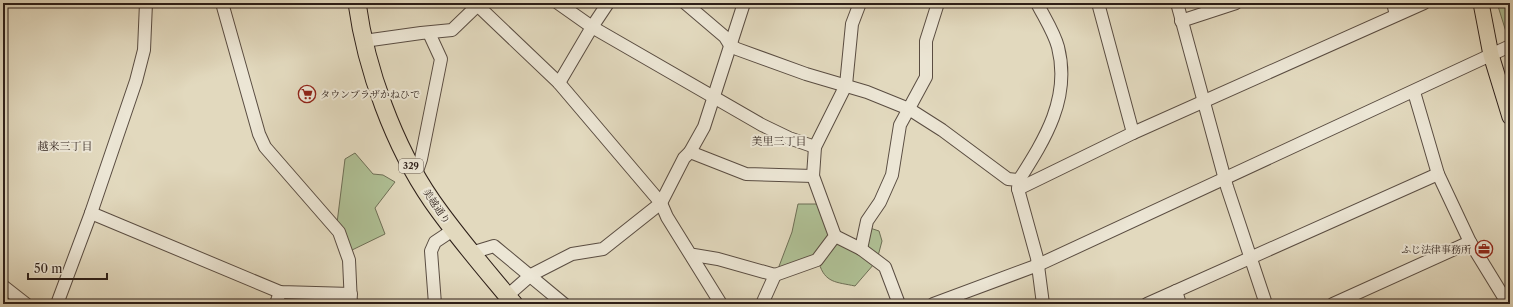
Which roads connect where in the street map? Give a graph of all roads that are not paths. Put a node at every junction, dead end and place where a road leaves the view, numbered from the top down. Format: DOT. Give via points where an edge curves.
graph roads {
  1 [pos="146,3"];
  2 [pos="222,3"];
  3 [pos="357,3"];
  4 [pos="558,3"];
  5 [pos="608,3"];
  6 [pos="685,3"];
  7 [pos="744,3"];
  8 [pos="860,3"];
  9 [pos="938,3"];
  10 [pos="1037,3"];
  11 [pos="1098,3"];
  12 [pos="1177,3"];
  13 [pos="1236,3"];
  14 [pos="1393,3"];
  15 [pos="1424,3"];
  16 [pos="1481,3"];
  17 [pos="477,4"];
  18 [pos="1396,15"];
  19 [pos="1181,21"];
  20 [pos="592,27"];
  21 [pos="430,33"];
  22 [pos="364,41"];
  23 [pos="730,45"];
  24 [pos="1510,46"];
  25 [pos="1491,55"];
  26 [pos="560,83"];
  27 [pos="846,85"];
  28 [pos="1414,92"];
  29 [pos="714,96"];
  30 [pos="1204,102"];
  31 [pos="909,109"];
  32 [pos="1510,117"];
  33 [pos="1133,134"];
  34 [pos="815,147"];
  35 [pos="690,152"];
  36 [pos="416,174"];
  37 [pos="1438,174"];
  38 [pos="813,176"];
  39 [pos="1225,179"];
  40 [pos="1019,185"];
  41 [pos="661,203"];
  42 [pos="91,213"];
  43 [pos="453,230"];
  44 [pos="835,236"];
  45 [pos="1470,242"];
  46 [pos="861,249"];
  47 [pos="471,253"];
  48 [pos="1250,257"];
  49 [pos="693,258"];
  50 [pos="1038,265"];
  51 [pos="531,275"];
  52 [pos="775,275"];
  53 [pos="3,286"];
  54 [pos="1176,291"];
  55 [pos="280,292"];
  56 [pos="351,299"];
  57 [pos="510,300"];
  58 [pos="26,304"];
  59 [pos="57,304"];
  60 [pos="276,304"];
  61 [pos="435,304"];
  62 [pos="564,304"];
  63 [pos="721,304"];
  64 [pos="762,304"];
  65 [pos="899,304"];
  66 [pos="933,304"];
  67 [pos="1043,304"];
  68 [pos="1147,304"];
  69 [pos="1180,304"];
  70 [pos="1266,304"];
  71 [pos="1333,304"];
  72 [pos="1508,304"];
  1 -- 42 [label="street" via="144,50 136,81"];
  2 -- 56 [label="street" via="259,134 265,147 340,232 349,260"];
  3 -- 22 [label="highway, 美越通り / 329"];
  4 -- 20 [label="street"];
  5 -- 20 [label="street"];
  6 -- 23 [label="street" via="725,37"];
  7 -- 23 [label="street"];
  8 -- 27 [label="street" via="852,24"];
  9 -- 31 [label="street" via="926,41 926,77"];
  10 -- 40 [label="street" via="1058,46 1062,73 1061,92 1040,146"];
  11 -- 33 [label="street"];
  12 -- 19 [label="street"];
  13 -- 19 [label="street"];
  14 -- 18 [label="street"];
  15 -- 18 [label="street"];
  16 -- 25 [label="main road"];
  17 -- 21 [label="street" via="452,30"];
  17 -- 26 [label="street"];
  18 -- 30 [label="street"];
  19 -- 30 [label="street"];
  20 -- 26 [label="street"];
  20 -- 29 [label="street"];
  21 -- 22 [label="street"];
  21 -- 36 [label="street" via="441,60"];
  22 -- 36 [label="highway, 美越通り / 329" via="380,94"];
  23 -- 27 [label="street" via="806,74"];
  23 -- 29 [label="street"];
  24 -- 25 [label="street"];
  25 -- 28 [label="street"];
  25 -- 32 [label="main road"];
  26 -- 41 [label="street"];
  27 -- 31 [label="street"];
  27 -- 34 [label="street"];
  28 -- 37 [label="street"];
  28 -- 39 [label="street"];
  29 -- 34 [label="street" via="762,125"];
  29 -- 35 [label="street" via="704,127"];
  30 -- 33 [label="street"];
  30 -- 39 [label="street"];
  31 -- 40 [label="street"];
  31 -- 46 [label="street" via="900,124 892,175 880,202 867,221"];
  33 -- 40 [label="street"];
  34 -- 38 [label="street"];
  35 -- 38 [label="street" via="746,174"];
  35 -- 41 [label="street" via="684,158"];
  36 -- 43 [label="highway, 美越通り / 329"];
  37 -- 45 [label="street"];
  37 -- 48 [label="street"];
  38 -- 44 [label="street"];
  39 -- 48 [label="street"];
  39 -- 50 [label="street"];
  40 -- 50 [label="street"];
  41 -- 49 [label="street"];
  41 -- 51 [label="street" via="603,249 572,254"];
  42 -- 55 [label="street"];
  42 -- 59 [label="street"];
  43 -- 47 [label="highway, 美越通り / 329"];
  43 -- 61 [label="street" via="435,242 431,251"];
  44 -- 46 [label="street"];
  44 -- 52 [label="street" via="817,260"];
  45 -- 71 [label="street"];
  45 -- 72 [label="street"];
  46 -- 65 [label="street" via="886,266"];
  47 -- 51 [label="street" via="494,246"];
  47 -- 57 [label="highway, 美越通り / 329"];
  48 -- 54 [label="street"];
  48 -- 70 [label="street"];
  49 -- 52 [label="street" via="694,255 718,259"];
  49 -- 63 [label="street"];
  50 -- 66 [label="street"];
  50 -- 67 [label="street"];
  51 -- 57 [label="street"];
  51 -- 62 [label="street"];
  52 -- 64 [label="street"];
  53 -- 58 [label="street"];
  54 -- 68 [label="street"];
  54 -- 69 [label="street"];
  55 -- 56 [label="street"];
  55 -- 60 [label="street"];
}
